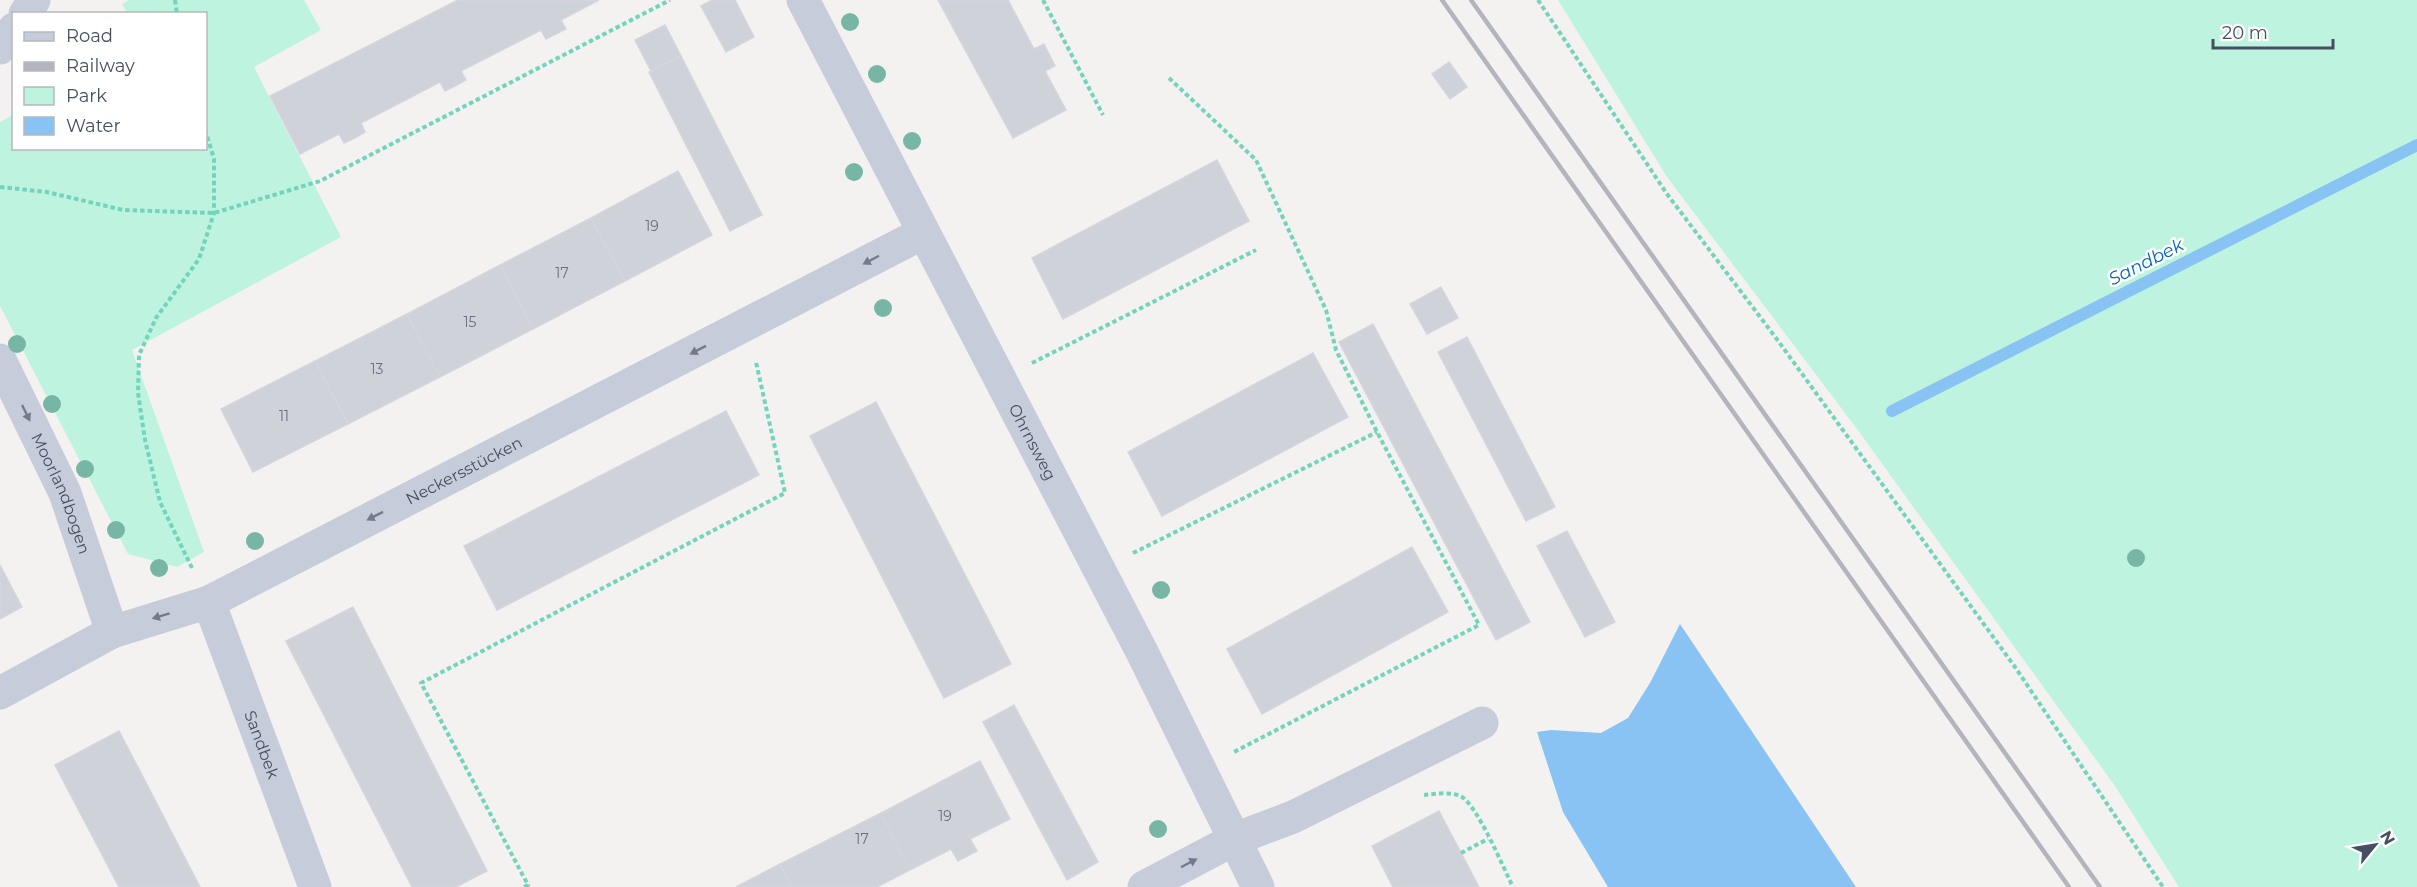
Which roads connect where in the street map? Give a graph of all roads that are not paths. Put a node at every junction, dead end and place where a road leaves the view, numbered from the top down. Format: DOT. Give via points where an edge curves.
graph roads {
  1 [pos="803,0"];
  2 [pos="12,32"];
  3 [pos="0,48"];
  4 [pos="923,233"];
  5 [pos="0,360"];
  6 [pos="209,602"];
  7 [pos="112,632"];
  8 [pos="0,693"];
  9 [pos="1482,723"];
  10 [pos="1234,839"];
  11 [pos="315,887"];
  12 [pos="1144,887"];
  13 [pos="1258,887"];
  1 -- 4 [label="street, Ohrnsweg"];
  2 -- 3 [label="street"];
  4 -- 6 [label="street, Neckersstücken, one-way"];
  4 -- 10 [label="street, Ohrnsweg" via="1099,569"];
  5 -- 7 [label="street, Moorlandbogen, one-way" via="65,493"];
  6 -- 7 [label="street, Neckersstücken, one-way"];
  6 -- 11 [label="street, Sandbek"];
  7 -- 8 [label="street, Neckersstücken"];
  9 -- 10 [label="street" via="1293,817"];
  12 -- 10 [label="street, one-way"];
  10 -- 13 [label="street, Ohrnsweg"];
}
